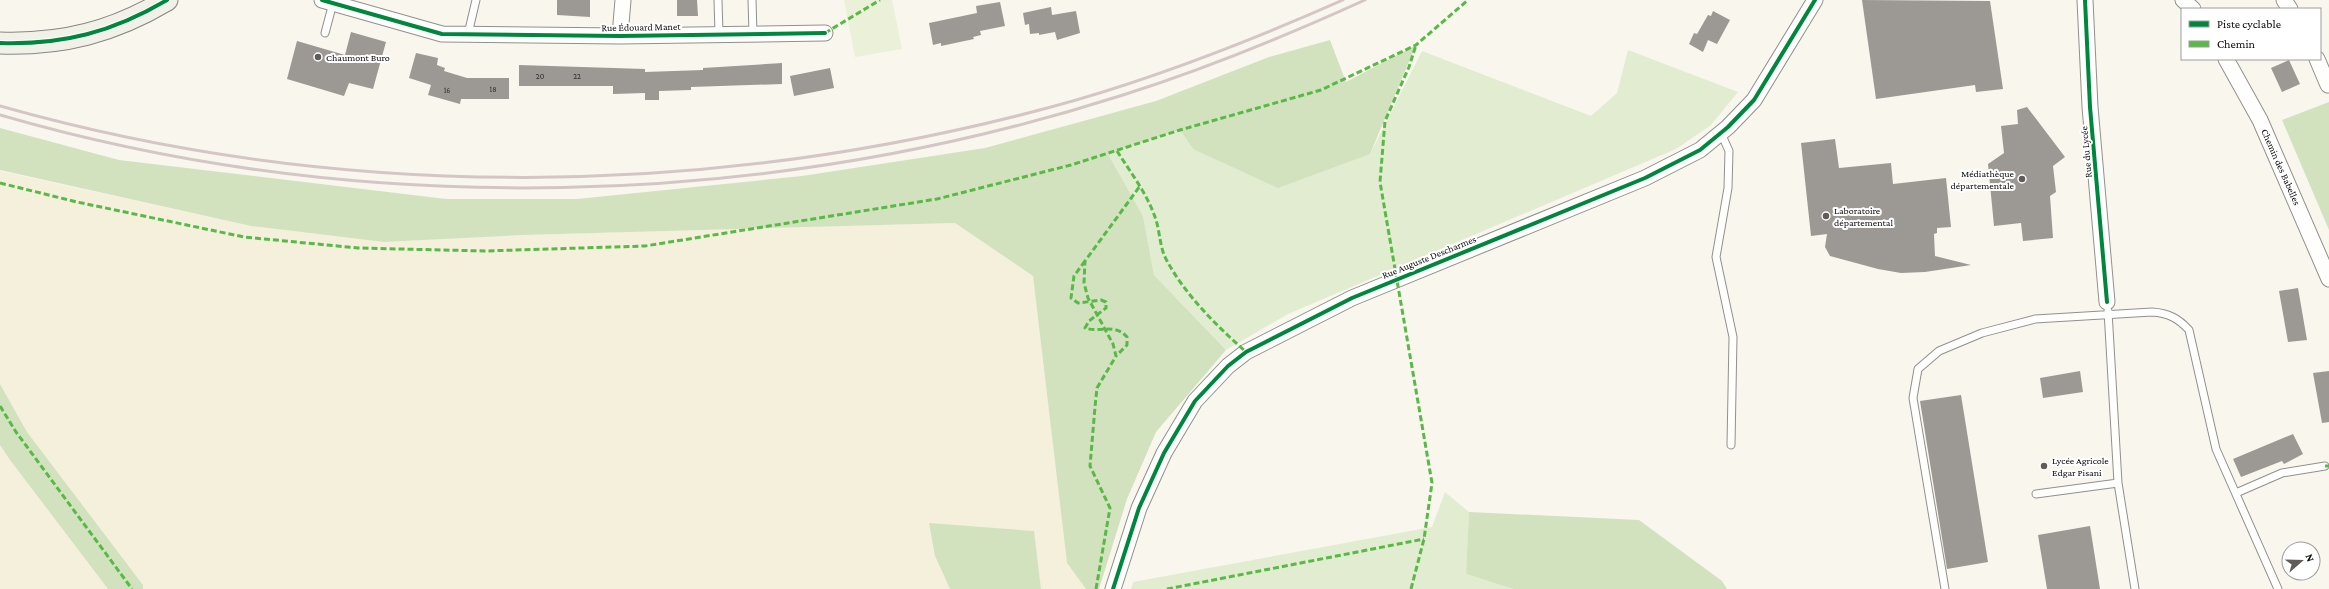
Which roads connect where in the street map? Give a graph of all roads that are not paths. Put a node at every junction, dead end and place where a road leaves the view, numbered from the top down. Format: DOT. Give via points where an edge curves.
graph roads {
  1 [pos="167,0"];
  2 [pos="476,0"];
  3 [pos="623,0"];
  4 [pos="718,0"];
  5 [pos="752,0"];
  6 [pos="1815,0"];
  7 [pos="2085,0"];
  8 [pos="2184,0"];
  9 [pos="328,2"];
  10 [pos="2192,8"];
  11 [pos="825,32"];
  12 [pos="326,33"];
  13 [pos="753,33"];
  14 [pos="719,34"];
  15 [pos="462,35"];
  16 [pos="620,36"];
  17 [pos="0,43"];
  18 [pos="2317,60"];
  19 [pos="2231,61"];
  20 [pos="2328,86"];
  21 [pos="1721,133"];
  22 [pos="2329,279"];
  23 [pos="2107,308"];
  24 [pos="1731,445"];
  25 [pos="2325,466"];
  26 [pos="2118,483"];
  27 [pos="2236,493"];
  28 [pos="2036,494"];
  29 [pos="1112,589"];
  30 [pos="1945,589"];
  31 [pos="2135,589"];
  32 [pos="2278,589"];
  1 -- 17 [label="street" via="127,22 96,33 49,42"];
  2 -- 15 [label="lane"];
  3 -- 16 [label="street, Rue Édouard Manet"];
  4 -- 14 [label="lane"];
  5 -- 13 [label="lane"];
  6 -- 21 [label="street, Rue Auguste Descharmes" via="1754,100"];
  7 -- 23 [label="street, Rue du Lycée" via="2090,107"];
  8 -- 10 [label="street"];
  9 -- 12 [label="lane"];
  9 -- 15 [label="street, Rue Édouard Manet" via="442,34"];
  11 -- 13 [label="street, Rue Édouard Manet"];
  13 -- 14 [label="street, Rue Édouard Manet"];
  14 -- 16 [label="street, Rue Édouard Manet"];
  15 -- 16 [label="street, Rue Édouard Manet"];
  18 -- 20 [label="street"];
  19 -- 22 [label="street, Chemin des Babelles" via="2260,120"];
  21 -- 24 [label="lane" via="1729,151 1728,188 1716,257 1733,337"];
  21 -- 29 [label="street, Rue Auguste Descharmes" via="1700,150 1645,178 1352,298 1246,352 1228,366 1195,401 1164,453 1140,508"];
  23 -- 26 [label="lane"];
  23 -- 27 [label="lane" via="2163,313 2179,320 2189,330 2216,449"];
  23 -- 30 [label="lane" via="2035,319 1982,333 1940,351 1918,370 1913,398"];
  25 -- 27 [label="lane" via="2282,473"];
  26 -- 28 [label="lane"];
  26 -- 31 [label="lane"];
  27 -- 32 [label="lane"];
}
